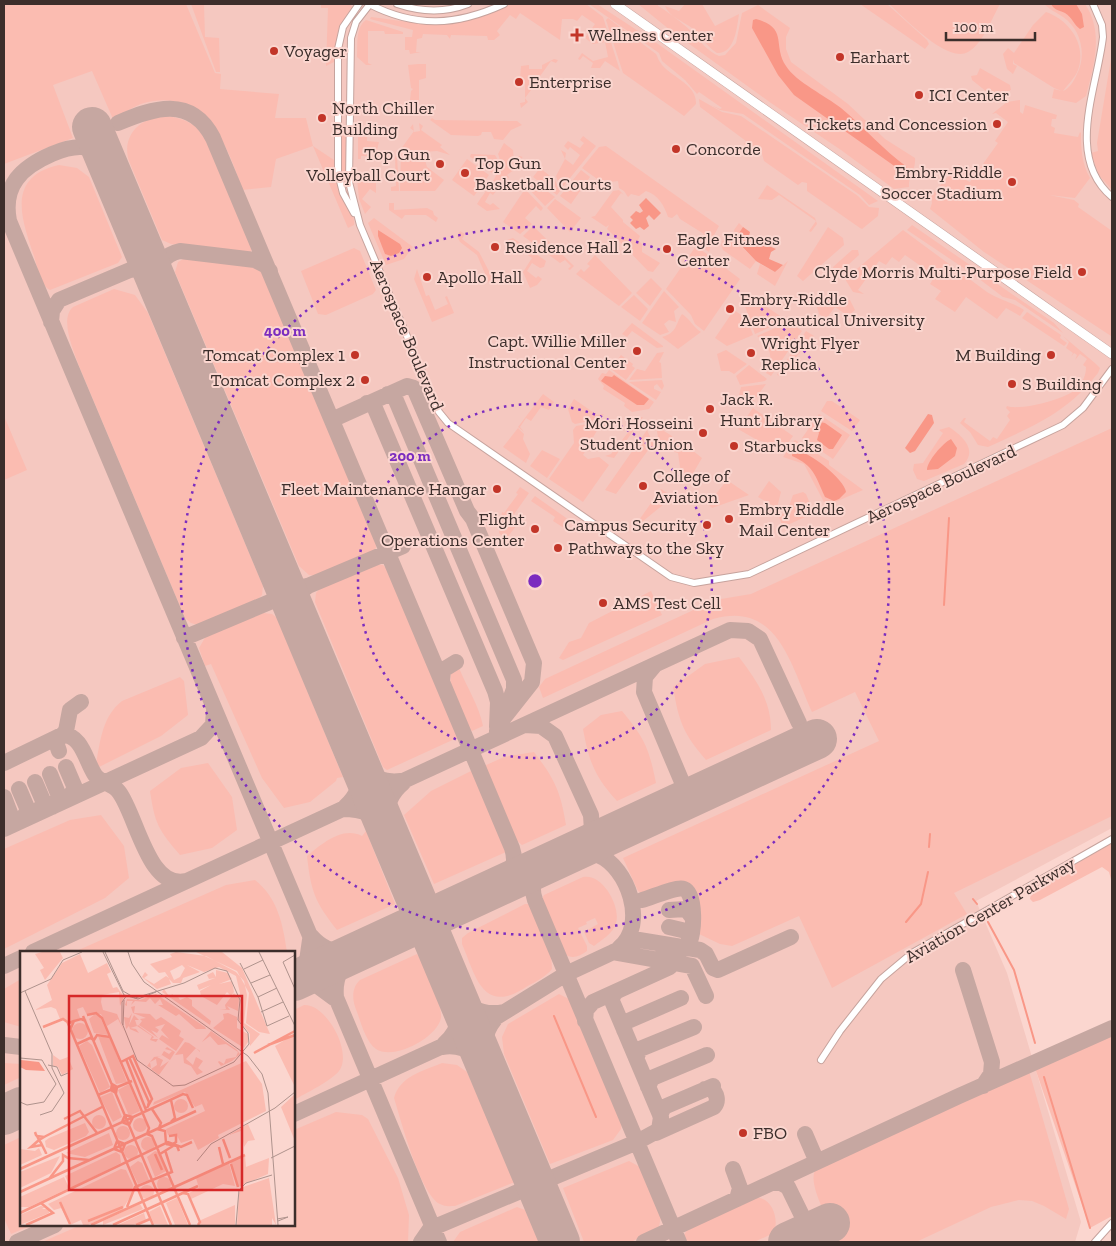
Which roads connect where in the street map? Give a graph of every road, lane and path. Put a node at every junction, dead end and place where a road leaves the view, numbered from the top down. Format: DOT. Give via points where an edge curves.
graph roads {
  1 [pos="359,4"];
  2 [pos="370,4"];
  3 [pos="397,4"];
  4 [pos="468,4"];
  5 [pos="504,4"];
  6 [pos="615,4"];
  7 [pos="1093,4"];
  8 [pos="338,126"];
  9 [pos="350,126"];
  10 [pos="1112,197"];
  11 [pos="360,225"];
  12 [pos="1112,354"];
  13 [pos="1112,369"];
  14 [pos="1112,839"];
  15 [pos="821,1060"];
  16 [pos="1112,1223"];
  17 [pos="1095,1242"];
  1 -- 8 [label="street, Aerospace Boulevard" via="340,36"];
  2 -- 5 [label="street" via="399,18 423,22 468,18"];
  2 -- 9 [label="street, Aerospace Boulevard" via="353,28"];
  3 -- 4 [label="street" via="441,10"];
  6 -- 12 [label="main road"];
  7 -- 10 [label="street" via="1102,25 1103,37 1087,130 1087,154 1096,178"];
  8 -- 9 [label="street"];
  8 -- 11 [label="street, Aerospace Boulevard" via="340,183"];
  9 -- 11 [label="street, Aerospace Boulevard" via="349,182"];
  11 -- 13 [label="street, Aerospace Boulevard" via="442,417 662,572 683,581 705,582 756,571 1044,434 1083,408"];
  14 -- 15 [label="street, Aviation Center Parkway" via="912,953 881,979"];
  16 -- 17 [label="street"];
}
